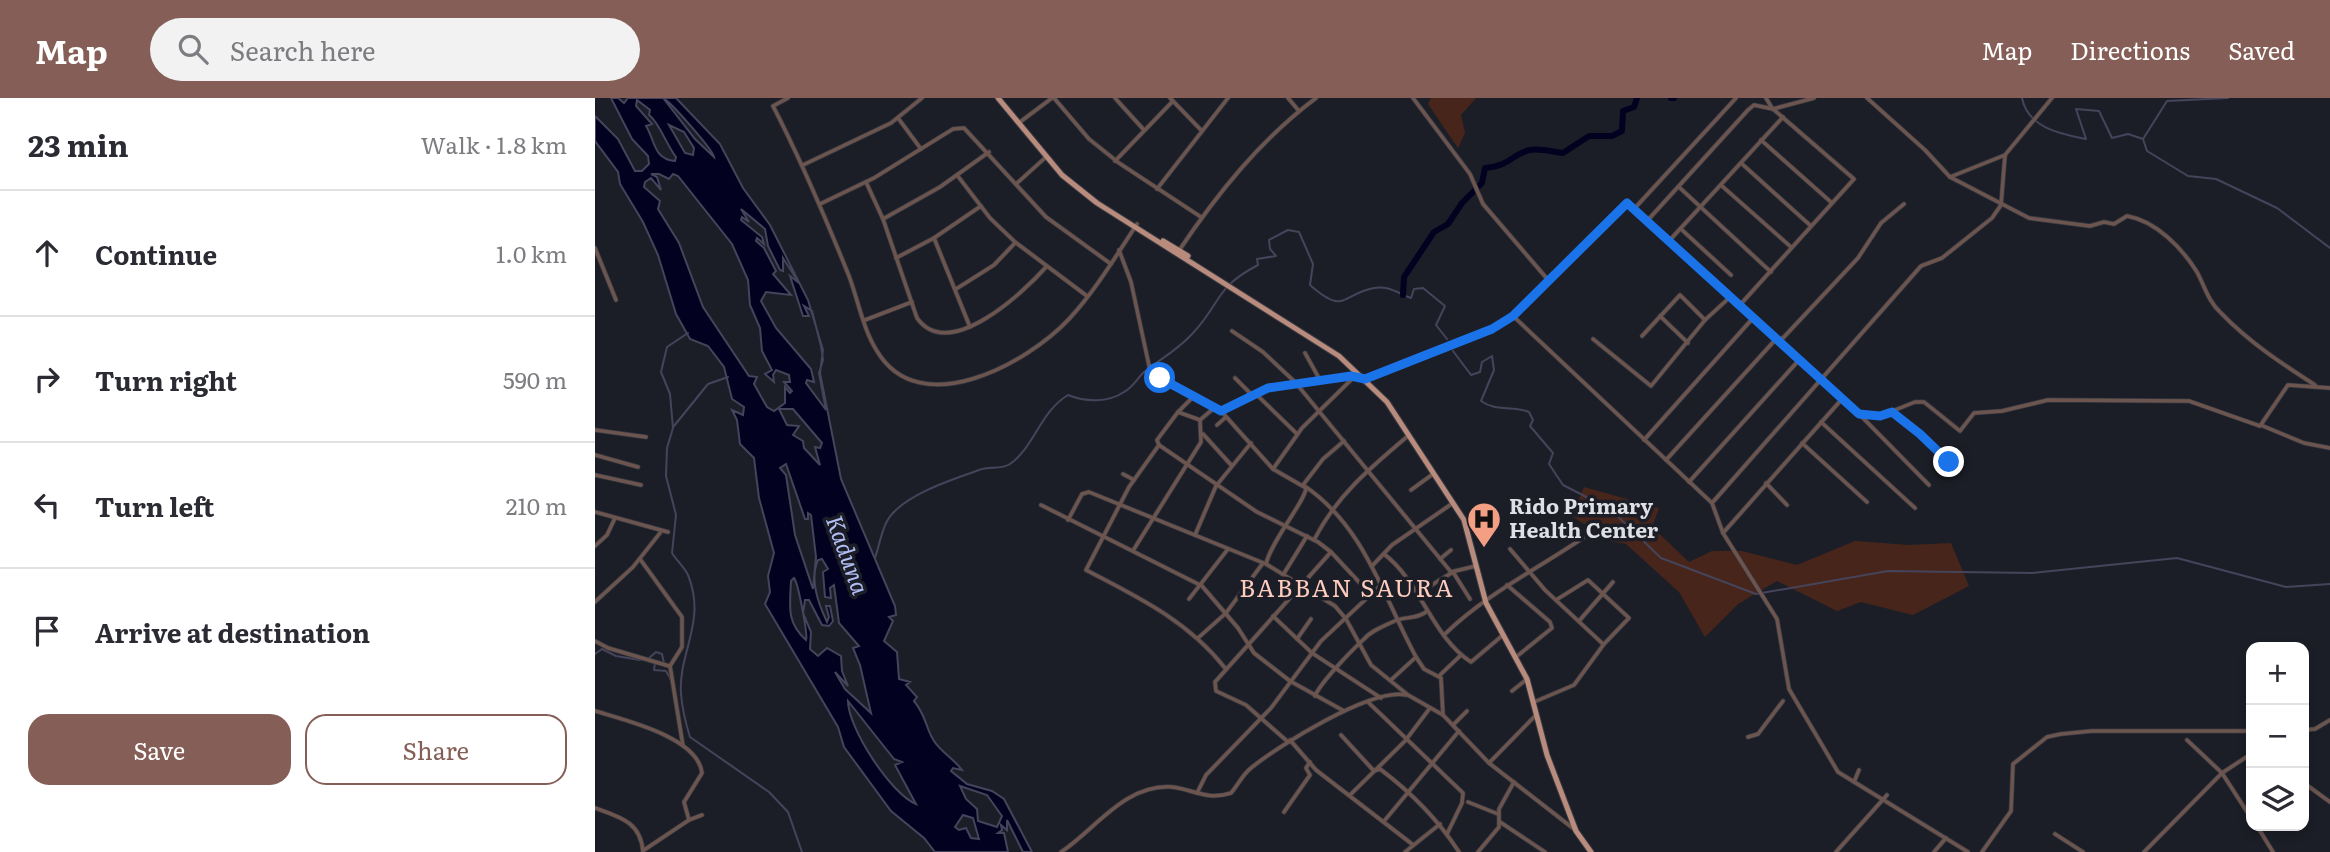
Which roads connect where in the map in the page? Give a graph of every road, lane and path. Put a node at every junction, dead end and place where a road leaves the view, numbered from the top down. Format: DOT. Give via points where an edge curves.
graph roads {
  1 [pos="788,98"];
  2 [pos="922,98"];
  3 [pos="1000,98"];
  4 [pos="1053,98"];
  5 [pos="1115,98"];
  6 [pos="1228,98"];
  7 [pos="1289,98"];
  8 [pos="1316,98"];
  9 [pos="1413,98"];
  10 [pos="1736,98"];
  11 [pos="1766,98"];
  12 [pos="1814,98"];
  13 [pos="1867,98"];
  14 [pos="2052,98"];
  15 [pos="1171,99"];
  16 [pos="1773,110"];
  17 [pos="1299,111"];
  18 [pos="1783,117"];
  19 [pos="898,118"];
  20 [pos="1019,122"];
  21 [pos="1144,130"];
  22 [pos="1202,131"];
  23 [pos="1761,141"];
  24 [pos="921,149"];
  25 [pos="989,152"];
  26 [pos="2005,155"];
  27 [pos="1047,157"];
  28 [pos="1115,161"];
  29 [pos="1741,163"];
  30 [pos="803,165"];
  31 [pos="957,175"];
  32 [pos="1950,177"];
  33 [pos="866,182"];
  34 [pos="1016,184"];
  35 [pos="1721,186"];
  36 [pos="1680,188"];
  37 [pos="1157,189"];
  38 [pos="1832,203"];
  39 [pos="1903,204"];
  40 [pos="819,205"];
  41 [pos="2001,205"];
  42 [pos="981,206"];
  43 [pos="1701,206"];
  44 [pos="1634,209"];
  45 [pos="1202,217"];
  46 [pos="883,219"];
  47 [pos="1647,221"];
  48 [pos="1136,225"];
  49 [pos="1811,226"];
  50 [pos="1681,229"];
  51 [pos="935,238"];
  52 [pos="1015,242"];
  53 [pos="1669,242"];
  54 [pos="1791,247"];
  55 [pos="595,248"];
  56 [pos="1119,250"];
  57 [pos="1178,252"];
  58 [pos="896,258"];
  59 [pos="1111,264"];
  60 [pos="1048,266"];
  61 [pos="1771,272"];
  62 [pos="1731,275"];
  63 [pos="1549,281"];
  64 [pos="956,289"];
  65 [pos="1087,296"];
  66 [pos="1729,298"];
  67 [pos="616,300"];
  68 [pos="912,302"];
  69 [pos="1739,306"];
  70 [pos="1513,316"];
  71 [pos="1660,316"];
  72 [pos="1753,318"];
  73 [pos="865,320"];
  74 [pos="1705,320"];
  75 [pos="969,327"];
  76 [pos="1232,331"];
  77 [pos="1642,337"];
  78 [pos="1593,339"];
  79 [pos="1776,339"];
  80 [pos="1688,343"];
  81 [pos="1305,353"];
  82 [pos="1799,360"];
  83 [pos="2296,373"];
  84 [pos="1355,376"];
  85 [pos="1235,378"];
  86 [pos="1365,379"];
  87 [pos="1319,380"];
  88 [pos="1822,380"];
  89 [pos="1296,382"];
  90 [pos="2288,385"];
  91 [pos="2316,386"];
  92 [pos="2330,388"];
  93 [pos="1253,394"];
  94 [pos="1194,396"];
  95 [pos="1842,399"];
  96 [pos="1214,408"];
  97 [pos="1221,411"];
  98 [pos="1318,411"];
  99 [pos="1178,412"];
  100 [pos="1892,412"];
  101 [pos="1859,414"];
  102 [pos="1226,417"];
  103 [pos="1200,420"];
  104 [pos="1821,422"];
  105 [pos="1217,425"];
  106 [pos="2263,426"];
  107 [pos="595,430"];
  108 [pos="1202,434"];
  109 [pos="1297,434"];
  110 [pos="1410,434"];
  111 [pos="646,437"];
  112 [pos="1644,440"];
  113 [pos="1344,441"];
  114 [pos="1251,443"];
  115 [pos="1802,443"];
  116 [pos="1159,445"];
  117 [pos="2330,448"];
  118 [pos="595,455"];
  119 [pos="1666,460"];
  120 [pos="1949,462"];
  121 [pos="1187,463"];
  122 [pos="1232,466"];
  123 [pos="638,467"];
  124 [pos="1273,469"];
  125 [pos="1368,470"];
  126 [pos="1435,472"];
  127 [pos="1123,474"];
  128 [pos="595,475"];
  129 [pos="1134,480"];
  130 [pos="1689,482"];
  131 [pos="1766,483"];
  132 [pos="641,485"];
  133 [pos="1303,485"];
  134 [pos="1929,485"];
  135 [pos="1216,486"];
  136 [pos="1411,490"];
  137 [pos="1454,502"];
  138 [pos="1867,502"];
  139 [pos="1712,503"];
  140 [pos="1119,504"];
  141 [pos="1041,505"];
  142 [pos="1787,505"];
  143 [pos="1330,508"];
  144 [pos="1915,508"];
  145 [pos="595,512"];
  146 [pos="1153,518"];
  147 [pos="615,519"];
  148 [pos="1068,520"];
  149 [pos="1284,524"];
  150 [pos="1415,528"];
  151 [pos="660,533"];
  152 [pos="668,533"];
  153 [pos="1723,533"];
  154 [pos="1195,535"];
  155 [pos="1307,536"];
  156 [pos="1101,537"];
  157 [pos="1583,538"];
  158 [pos="1314,540"];
  159 [pos="595,546"];
  160 [pos="1134,549"];
  161 [pos="1228,549"];
  162 [pos="1510,549"];
  163 [pos="1451,550"];
  164 [pos="1331,552"];
  165 [pos="1384,554"];
  166 [pos="640,559"];
  167 [pos="1440,559"];
  168 [pos="1264,564"];
  169 [pos="1372,566"];
  170 [pos="1476,566"];
  171 [pos="1453,572"];
  172 [pos="1532,573"];
  173 [pos="1283,575"];
  174 [pos="1613,582"];
  175 [pos="1382,584"];
  176 [pos="1302,585"];
  177 [pos="1507,585"];
  178 [pos="1202,586"];
  179 [pos="1603,593"];
  180 [pos="1417,594"];
  181 [pos="1371,595"];
  182 [pos="1189,599"];
  183 [pos="1470,599"];
  184 [pos="1556,600"];
  185 [pos="595,602"];
  186 [pos="1486,603"];
  187 [pos="1427,611"];
  188 [pos="1226,613"];
  189 [pos="1273,615"];
  190 [pos="1311,619"];
  191 [pos="1346,619"];
  192 [pos="1397,621"];
  193 [pos="1579,621"];
  194 [pos="1444,634"];
  195 [pos="1503,635"];
  196 [pos="1198,638"];
  197 [pos="1297,639"];
  198 [pos="595,641"];
  199 [pos="1248,644"];
  200 [pos="1604,645"];
  201 [pos="1359,646"];
  202 [pos="1312,653"];
  203 [pos="1461,655"];
  204 [pos="1416,657"];
  205 [pos="1516,658"];
  206 [pos="670,666"];
  207 [pos="1225,668"];
  208 [pos="1336,671"];
  209 [pos="1439,676"];
  210 [pos="1527,679"];
  211 [pos="1391,680"];
  212 [pos="1290,681"];
  213 [pos="1512,691"];
  214 [pos="1401,692"];
  215 [pos="1315,696"];
  216 [pos="1381,698"];
  217 [pos="1783,701"];
  218 [pos="1534,702"];
  219 [pos="1369,703"];
  220 [pos="1430,708"];
  221 [pos="595,711"];
  222 [pos="1346,711"];
  223 [pos="1467,711"];
  224 [pos="1443,715"];
  225 [pos="1537,715"];
  226 [pos="1262,717"];
  227 [pos="2330,720"];
  228 [pos="1453,725"];
  229 [pos="2309,730"];
  230 [pos="1459,731"];
  231 [pos="2246,731"];
  232 [pos="1341,735"];
  233 [pos="1748,737"];
  234 [pos="2187,740"];
  235 [pos="1289,741"];
  236 [pos="1405,741"];
  237 [pos="683,746"];
  238 [pos="2246,757"];
  239 [pos="1310,762"];
  240 [pos="1435,763"];
  241 [pos="1489,763"];
  242 [pos="1859,770"];
  243 [pos="1374,771"];
  244 [pos="2222,773"];
  245 [pos="1514,782"];
  246 [pos="1854,782"];
  247 [pos="2309,787"];
  248 [pos="1411,792"];
  249 [pos="1196,794"];
  250 [pos="1350,795"];
  251 [pos="1887,795"];
  252 [pos="1883,799"];
  253 [pos="1468,802"];
  254 [pos="2330,803"];
  255 [pos="595,808"];
  256 [pos="2246,810"];
  257 [pos="1284,812"];
  258 [pos="1498,814"];
  259 [pos="702,815"];
  260 [pos="689,820"];
  261 [pos="1385,820"];
  262 [pos="1500,822"];
  263 [pos="1440,824"];
  264 [pos="1576,831"];
  265 [pos="2260,831"];
  266 [pos="1447,834"];
  267 [pos="2055,834"];
  268 [pos="1947,837"];
  269 [pos="1412,844"];
  270 [pos="643,851"];
  271 [pos="1061,852"];
  272 [pos="1405,852"];
  273 [pos="1459,852"];
  274 [pos="1480,852"];
  275 [pos="1545,852"];
  276 [pos="1591,852"];
  277 [pos="1836,852"];
  278 [pos="1934,852"];
  279 [pos="1969,852"];
  280 [pos="1982,852"];
  281 [pos="2083,852"];
  282 [pos="2144,852"];
  283 [pos="2273,852"];
  1 -- 30 [label="street" via="773,106"];
  2 -- 19 [label="street"];
  3 -- 20 [label="main road"];
  4 -- 20 [label="street"];
  4 -- 28 [label="street"];
  5 -- 21 [label="street"];
  6 -- 22 [label="street"];
  7 -- 17 [label="street"];
  8 -- 17 [label="street"];
  9 -- 63 [label="street" via="1470,174 1483,204"];
  10 -- 44 [label="street"];
  11 -- 16 [label="street"];
  12 -- 16 [label="street"];
  13 -- 32 [label="street"];
  14 -- 26 [label="street"];
  15 -- 21 [label="street"];
  15 -- 22 [label="street"];
  16 -- 18 [label="street"];
  16 -- 36 [label="street" via="1754,105 1748,110"];
  17 -- 45 [label="street" via="1269,137"];
  18 -- 23 [label="street"];
  18 -- 38 [label="street" via="1854,178"];
  19 -- 24 [label="street"];
  19 -- 30 [label="street"];
  20 -- 27 [label="main road"];
  21 -- 28 [label="street"];
  22 -- 37 [label="street"];
  23 -- 29 [label="street"];
  23 -- 38 [label="street"];
  24 -- 25 [label="street" via="959,127"];
  24 -- 33 [label="street"];
  25 -- 31 [label="street"];
  25 -- 34 [label="street"];
  26 -- 32 [label="street"];
  26 -- 41 [label="street"];
  27 -- 34 [label="street"];
  27 -- 48 [label="main road"];
  28 -- 37 [label="street"];
  29 -- 35 [label="street"];
  29 -- 49 [label="street"];
  30 -- 40 [label="street"];
  31 -- 42 [label="street"];
  31 -- 46 [label="street"];
  32 -- 41 [label="street"];
  33 -- 40 [label="street"];
  33 -- 46 [label="street"];
  34 -- 59 [label="street" via="1046,217"];
  35 -- 43 [label="street"];
  35 -- 54 [label="street"];
  36 -- 43 [label="street"];
  36 -- 47 [label="street"];
  37 -- 45 [label="street"];
  38 -- 49 [label="street"];
  39 -- 79 [label="street" via="1881,223 1858,258 1783,338"];
  40 -- 73 [label="street"];
  41 -- 83 [label="street" via="2029,218 2090,226 2114,224 2127,216 2140,219 2171,239 2220,313 2260,350"];
  41 -- 88 [label="street" via="1992,218 1942,258 1921,266"];
  42 -- 51 [label="street"];
  42 -- 52 [label="street"];
  43 -- 50 [label="street"];
  43 -- 61 [label="street"];
  44 -- 47 [label="street"];
  44 -- 63 [label="street" via="1627,203"];
  45 -- 57 [label="street"];
  46 -- 58 [label="street"];
  47 -- 53 [label="street"];
  48 -- 56 [label="street"];
  48 -- 57 [label="main road"];
  49 -- 54 [label="street"];
  50 -- 53 [label="street"];
  50 -- 62 [label="street"];
  51 -- 58 [label="street"];
  51 -- 64 [label="street"];
  52 -- 60 [label="street"];
  52 -- 64 [label="street" via="994,265"];
  53 -- 66 [label="street"];
  54 -- 61 [label="street"];
  55 -- 67 [label="street"];
  56 -- 59 [label="street"];
  56 -- 94 [label="street" via="1131,282 1146,364"];
  57 -- 86 [label="main road" via="1334,349"];
  58 -- 68 [label="street"];
  59 -- 65 [label="street"];
  60 -- 65 [label="street"];
  60 -- 75 [label="street" via="1001,310"];
  61 -- 69 [label="street"];
  63 -- 70 [label="street"];
  64 -- 75 [label="street"];
  65 -- 73 [label="street" via="1068,320 1030,351 946,387 927,385 898,372 876,350"];
  66 -- 69 [label="street"];
  66 -- 74 [label="street"];
  68 -- 73 [label="street"];
  68 -- 75 [label="street" via="925,329"];
  69 -- 72 [label="street"];
  70 -- 86 [label="street" via="1475,337"];
  70 -- 112 [label="street"];
  71 -- 74 [label="street" via="1680,295"];
  71 -- 77 [label="street"];
  71 -- 80 [label="street"];
  72 -- 79 [label="street"];
  72 -- 112 [label="street"];
  74 -- 80 [label="street"];
  76 -- 89 [label="street"];
  78 -- 80 [label="street" via="1651,386"];
  79 -- 82 [label="street"];
  79 -- 119 [label="street"];
  81 -- 87 [label="street"];
  82 -- 88 [label="street"];
  82 -- 130 [label="street"];
  83 -- 90 [label="street"];
  83 -- 91 [label="street"];
  84 -- 86 [label="street"];
  84 -- 87 [label="street"];
  84 -- 98 [label="street"];
  85 -- 93 [label="street"];
  86 -- 110 [label="main road"];
  87 -- 89 [label="street"];
  88 -- 95 [label="street"];
  88 -- 139 [label="street"];
  89 -- 93 [label="street"];
  89 -- 98 [label="street"];
  90 -- 91 [label="street"];
  90 -- 106 [label="street"];
  91 -- 92 [label="street"];
  93 -- 97 [label="street"];
  93 -- 109 [label="street"];
  94 -- 96 [label="street"];
  94 -- 99 [label="street"];
  95 -- 101 [label="street"];
  95 -- 104 [label="street"];
  96 -- 97 [label="street"];
  96 -- 103 [label="street"];
  97 -- 102 [label="street"];
  98 -- 109 [label="street"];
  98 -- 113 [label="street"];
  99 -- 103 [label="street"];
  99 -- 116 [label="street" via="1157,440"];
  100 -- 101 [label="street"];
  100 -- 106 [label="street" via="1924,402 1959,431 1974,413 2047,400 2189,401"];
  100 -- 120 [label="street"];
  101 -- 134 [label="street"];
  102 -- 105 [label="street"];
  102 -- 114 [label="street"];
  103 -- 108 [label="street"];
  104 -- 115 [label="street"];
  104 -- 144 [label="street"];
  106 -- 117 [label="street"];
  107 -- 111 [label="street"];
  108 -- 121 [label="street"];
  108 -- 122 [label="street"];
  109 -- 124 [label="street"];
  110 -- 125 [label="street"];
  110 -- 126 [label="main road"];
  112 -- 119 [label="street"];
  113 -- 125 [label="street"];
  113 -- 133 [label="street"];
  114 -- 122 [label="street"];
  114 -- 124 [label="street"];
  115 -- 131 [label="street"];
  115 -- 138 [label="street"];
  116 -- 121 [label="street"];
  116 -- 129 [label="street"];
  118 -- 123 [label="street"];
  119 -- 130 [label="street"];
  121 -- 135 [label="street"];
  121 -- 146 [label="street"];
  122 -- 135 [label="street"];
  124 -- 133 [label="street"];
  125 -- 143 [label="street"];
  125 -- 150 [label="street"];
  126 -- 136 [label="street"];
  126 -- 137 [label="main road"];
  127 -- 129 [label="street"];
  128 -- 132 [label="street"];
  129 -- 140 [label="street"];
  130 -- 139 [label="street"];
  131 -- 142 [label="street"];
  131 -- 153 [label="street"];
  133 -- 143 [label="street"];
  133 -- 149 [label="street" via="1307,493"];
  135 -- 149 [label="street"];
  135 -- 154 [label="street"];
  137 -- 150 [label="street"];
  137 -- 170 [label="main road" via="1469,533"];
  139 -- 153 [label="street"];
  140 -- 146 [label="street"];
  140 -- 148 [label="street" via="1085,492"];
  140 -- 156 [label="street"];
  141 -- 148 [label="street"];
  143 -- 158 [label="street"];
  143 -- 169 [label="street"];
  145 -- 147 [label="street"];
  146 -- 154 [label="street"];
  146 -- 160 [label="street"];
  147 -- 151 [label="street"];
  147 -- 159 [label="street"];
  148 -- 156 [label="street"];
  149 -- 155 [label="street"];
  149 -- 168 [label="street"];
  150 -- 165 [label="street"];
  150 -- 167 [label="street"];
  151 -- 152 [label="street"];
  151 -- 166 [label="street"];
  153 -- 246 [label="street" via="1781,629 1789,689 1831,764"];
  154 -- 161 [label="street"];
  155 -- 158 [label="street"];
  155 -- 173 [label="street"];
  156 -- 160 [label="street"];
  156 -- 196 [label="street" via="1086,570 1161,610"];
  157 -- 172 [label="street"];
  158 -- 164 [label="street"];
  160 -- 178 [label="street"];
  161 -- 168 [label="street"];
  161 -- 178 [label="street"];
  162 -- 172 [label="street"];
  163 -- 167 [label="street"];
  164 -- 176 [label="street"];
  164 -- 181 [label="street"];
  165 -- 169 [label="street"];
  165 -- 180 [label="street" via="1400,567"];
  166 -- 185 [label="street"];
  166 -- 206 [label="street" via="682,617 682,647"];
  167 -- 171 [label="street"];
  168 -- 173 [label="street"];
  168 -- 188 [label="street"];
  169 -- 175 [label="street"];
  170 -- 171 [label="street"];
  170 -- 186 [label="main road"];
  171 -- 180 [label="street"];
  171 -- 183 [label="street"];
  172 -- 177 [label="street"];
  172 -- 184 [label="street"];
  173 -- 176 [label="street"];
  174 -- 179 [label="street"];
  175 -- 181 [label="street"];
  175 -- 192 [label="street"];
  176 -- 189 [label="street"];
  176 -- 191 [label="street" via="1326,598"];
  177 -- 186 [label="street"];
  177 -- 205 [label="street" via="1552,628"];
  178 -- 182 [label="street"];
  178 -- 188 [label="street"];
  179 -- 184 [label="street" via="1588,580"];
  179 -- 193 [label="street"];
  179 -- 200 [label="street" via="1629,616"];
  180 -- 187 [label="street"];
  181 -- 191 [label="street"];
  184 -- 193 [label="street"];
  186 -- 194 [label="street"];
  186 -- 195 [label="main road"];
  187 -- 192 [label="street"];
  187 -- 194 [label="street"];
  188 -- 196 [label="street"];
  188 -- 199 [label="street"];
  189 -- 197 [label="street"];
  189 -- 199 [label="street"];
  190 -- 197 [label="street"];
  191 -- 201 [label="street"];
  191 -- 202 [label="street"];
  192 -- 201 [label="street" via="1377,629"];
  192 -- 204 [label="street"];
  193 -- 200 [label="street"];
  194 -- 203 [label="street"];
  195 -- 203 [label="street" via="1471,662"];
  195 -- 205 [label="main road"];
  196 -- 207 [label="street"];
  197 -- 202 [label="street"];
  198 -- 206 [label="street"];
  199 -- 207 [label="street"];
  199 -- 212 [label="street"];
  200 -- 218 [label="street" via="1574,685"];
  201 -- 208 [label="street"];
  201 -- 211 [label="street" via="1371,665"];
  202 -- 208 [label="street"];
  202 -- 212 [label="street"];
  203 -- 209 [label="street"];
  204 -- 209 [label="street" via="1424,669"];
  204 -- 211 [label="street"];
  205 -- 210 [label="main road"];
  206 -- 237 [label="street"];
  207 -- 226 [label="street" via="1215,682 1216,691"];
  208 -- 215 [label="street"];
  208 -- 216 [label="street"];
  209 -- 224 [label="street"];
  210 -- 213 [label="street"];
  210 -- 218 [label="main road"];
  211 -- 214 [label="street"];
  212 -- 215 [label="street"];
  212 -- 226 [label="street"];
  214 -- 216 [label="street"];
  214 -- 220 [label="street"];
  215 -- 222 [label="street"];
  216 -- 219 [label="street"];
  217 -- 233 [label="street" via="1758,734"];
  218 -- 225 [label="main road"];
  219 -- 222 [label="street"];
  219 -- 236 [label="street"];
  220 -- 224 [label="street"];
  220 -- 236 [label="street"];
  221 -- 237 [label="street" via="664,734"];
  222 -- 235 [label="street"];
  223 -- 228 [label="street"];
  224 -- 228 [label="street"];
  225 -- 241 [label="street"];
  225 -- 264 [label="main road"];
  226 -- 235 [label="street"];
  226 -- 249 [label="street" via="1206,775"];
  227 -- 229 [label="street"];
  228 -- 230 [label="street"];
  230 -- 240 [label="street"];
  230 -- 241 [label="street"];
  231 -- 280 [label="street" via="2092,731 2047,737 2013,764 2011,811"];
  232 -- 243 [label="street"];
  234 -- 244 [label="street"];
  235 -- 239 [label="street"];
  235 -- 249 [label="street" via="1252,767 1231,793"];
  236 -- 240 [label="street"];
  236 -- 243 [label="street"];
  237 -- 260 [label="street" via="702,769 684,802"];
  238 -- 244 [label="street"];
  239 -- 250 [label="street"];
  239 -- 257 [label="street" via="1306,768 1310,775"];
  240 -- 248 [label="street"];
  240 -- 266 [label="street" via="1463,793"];
  241 -- 245 [label="street"];
  242 -- 246 [label="street"];
  243 -- 248 [label="street" via="1380,769"];
  243 -- 250 [label="street"];
  244 -- 256 [label="street"];
  244 -- 282 [label="street"];
  245 -- 258 [label="street"];
  245 -- 264 [label="street"];
  246 -- 252 [label="street"];
  247 -- 254 [label="street"];
  248 -- 261 [label="street"];
  248 -- 263 [label="street"];
  249 -- 271 [label="street" via="1171,787 1143,792 1107,811"];
  250 -- 261 [label="street"];
  251 -- 252 [label="street"];
  252 -- 268 [label="street"];
  252 -- 277 [label="street"];
  253 -- 258 [label="street"];
  255 -- 270 [label="street" via="631,823"];
  258 -- 262 [label="street"];
  259 -- 260 [label="street"];
  260 -- 270 [label="street"];
  261 -- 269 [label="street"];
  262 -- 274 [label="street"];
  262 -- 275 [label="street"];
  263 -- 266 [label="street"];
  263 -- 269 [label="street"];
  264 -- 276 [label="main road"];
  265 -- 283 [label="street"];
  266 -- 273 [label="street"];
  267 -- 281 [label="street"];
  268 -- 278 [label="street"];
  268 -- 279 [label="street"];
  269 -- 272 [label="street"];
}
